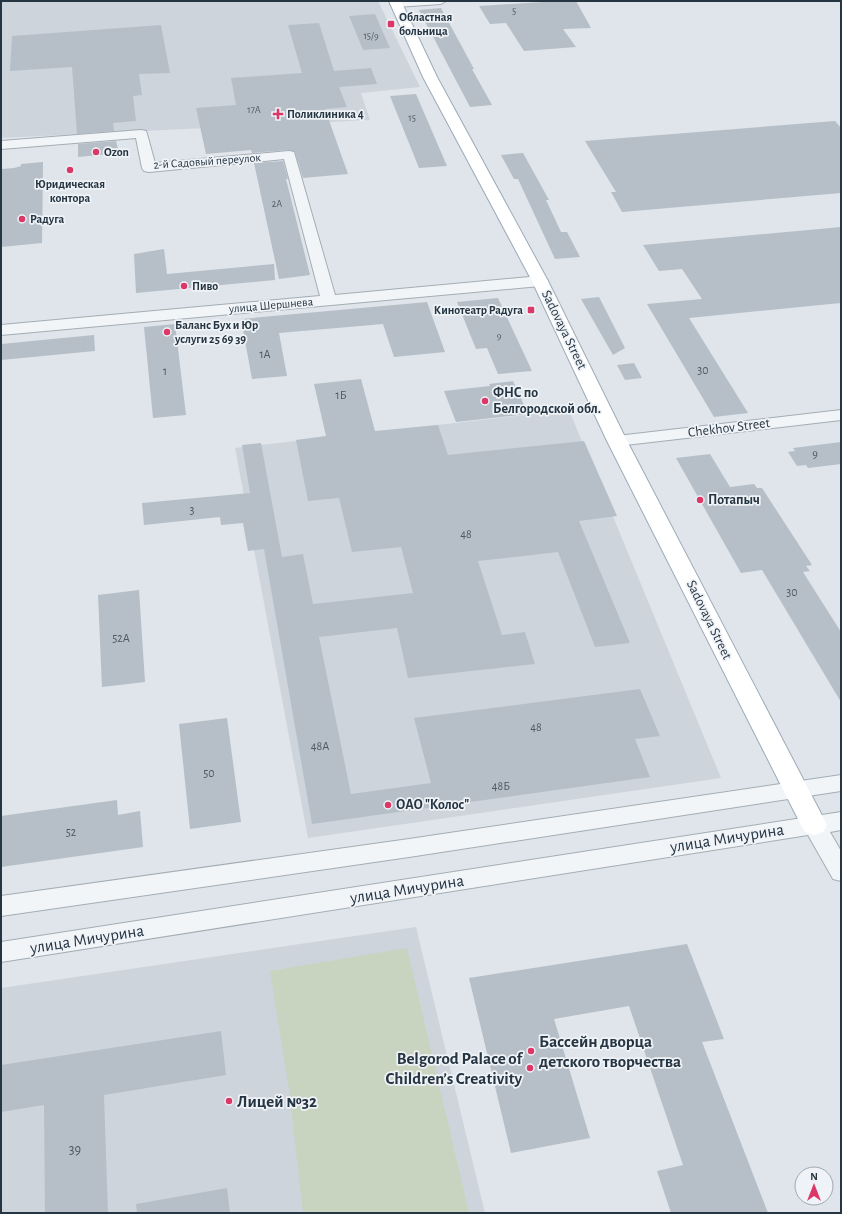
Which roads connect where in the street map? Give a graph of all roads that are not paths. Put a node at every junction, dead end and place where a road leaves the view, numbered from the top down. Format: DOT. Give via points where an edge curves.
graph roads {
  1 [pos="441,1"];
  2 [pos="395,2"];
  3 [pos="1,145"];
  4 [pos="540,281"];
  5 [pos="329,300"];
  6 [pos="1,330"];
  7 [pos="841,415"];
  8 [pos="617,441"];
  9 [pos="841,783"];
  10 [pos="795,790"];
  11 [pos="841,821"];
  12 [pos="814,825"];
  13 [pos="841,872"];
  14 [pos="1,906"];
  15 [pos="1,952"];
  1 -- 2 [label="street"];
  2 -- 4 [label="main road, Sadovaya Street" via="430,77"];
  3 -- 5 [label="street, 2-й Садовый переулок" via="141,134 149,168 289,155"];
  4 -- 5 [label="street, улица Шершнева"];
  4 -- 8 [label="main road, Sadovaya Street"];
  5 -- 6 [label="street, улица Шершнева"];
  7 -- 8 [label="street, Chekhov Street"];
  8 -- 10 [label="main road, Sadovaya Street"];
  9 -- 10 [label="street"];
  10 -- 12 [label="main road, Sadovaya Street"];
  10 -- 14 [label="street"];
  11 -- 12 [label="street, улица Мичурина"];
  12 -- 13 [label="street"];
  12 -- 15 [label="street, улица Мичурина"];
}
